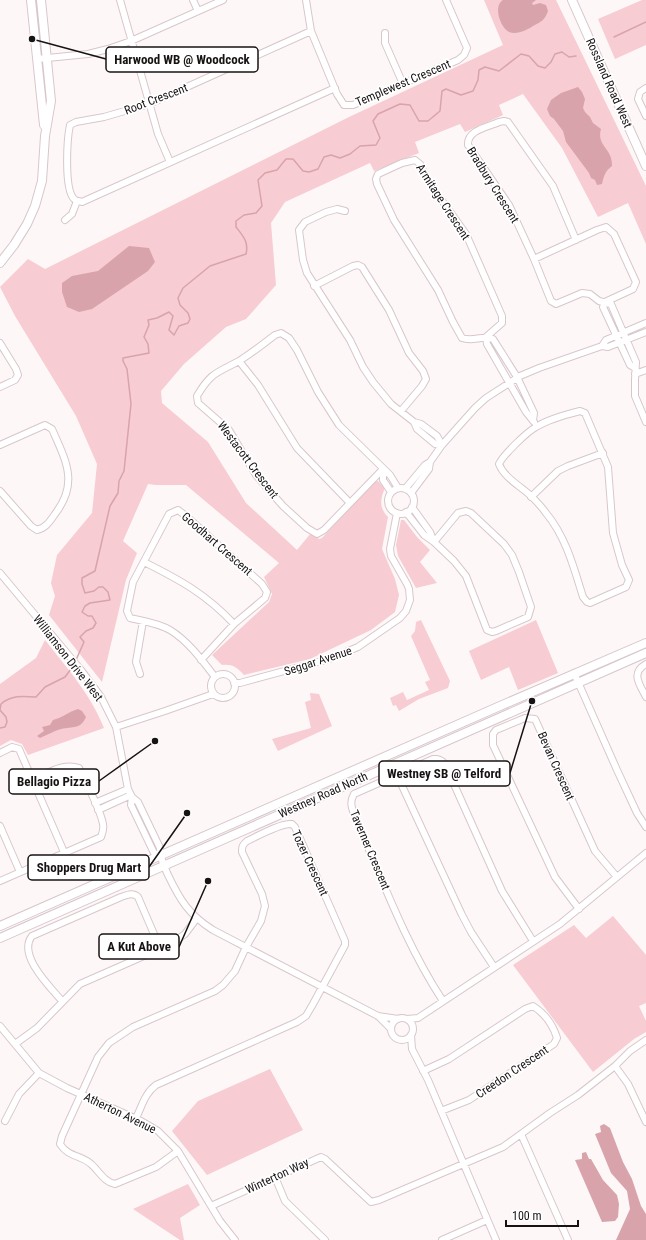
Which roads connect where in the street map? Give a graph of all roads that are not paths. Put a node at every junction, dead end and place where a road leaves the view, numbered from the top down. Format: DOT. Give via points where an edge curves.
graph roads {
  1 [pos="31,0"];
  2 [pos="41,0"];
  3 [pos="120,0"];
  4 [pos="193,0"];
  5 [pos="223,0"];
  6 [pos="306,0"];
  7 [pos="446,0"];
  8 [pos="572,0"];
  9 [pos="198,11"];
  10 [pos="311,31"];
  11 [pos="385,33"];
  12 [pos="131,41"];
  13 [pos="37,59"];
  14 [pos="47,59"];
  15 [pos="402,84"];
  16 [pos="335,88"];
  17 [pos="646,88"];
  18 [pos="149,104"];
  19 [pos="646,116"];
  20 [pos="45,136"];
  21 [pos="170,162"];
  22 [pos="646,166"];
  23 [pos="77,201"];
  24 [pos="345,211"];
  25 [pos="65,220"];
  26 [pos="576,240"];
  27 [pos="534,259"];
  28 [pos="0,263"];
  29 [pos="314,286"];
  30 [pos="605,302"];
  31 [pos="646,322"];
  32 [pos="646,332"];
  33 [pos="623,333"];
  34 [pos="616,336"];
  35 [pos="486,337"];
  36 [pos="627,340"];
  37 [pos="0,343"];
  38 [pos="619,343"];
  39 [pos="602,346"];
  40 [pos="239,361"];
  41 [pos="646,370"];
  42 [pos="635,371"];
  43 [pos="517,377"];
  44 [pos="510,382"];
  45 [pos="0,387"];
  46 [pos="401,411"];
  47 [pos="533,420"];
  48 [pos="646,422"];
  49 [pos="536,427"];
  50 [pos="0,445"];
  51 [pos="442,445"];
  52 [pos="603,453"];
  53 [pos="430,462"];
  54 [pos="383,469"];
  55 [pos="398,488"];
  56 [pos="405,488"];
  57 [pos="0,492"];
  58 [pos="391,492"];
  59 [pos="411,493"];
  60 [pos="531,496"];
  61 [pos="350,503"];
  62 [pos="412,507"];
  63 [pos="406,512"];
  64 [pos="397,513"];
  65 [pos="434,542"];
  66 [pos="144,562"];
  67 [pos="0,574"];
  68 [pos="143,621"];
  69 [pos="234,624"];
  70 [pos="646,643"];
  71 [pos="646,653"];
  72 [pos="201,660"];
  73 [pos="646,664"];
  74 [pos="574,673"];
  75 [pos="140,674"];
  76 [pos="215,677"];
  77 [pos="234,683"];
  78 [pos="577,683"];
  79 [pos="213,694"];
  80 [pos="646,698"];
  81 [pos="116,727"];
  82 [pos="0,753"];
  83 [pos="397,775"];
  84 [pos="32,780"];
  85 [pos="130,794"];
  86 [pos="94,803"];
  87 [pos="98,810"];
  88 [pos="0,826"];
  89 [pos="646,827"];
  90 [pos="64,852"];
  91 [pos="646,853"];
  92 [pos="160,856"];
  93 [pos="164,865"];
  94 [pos="20,872"];
  95 [pos="617,877"];
  96 [pos="0,881"];
  97 [pos="579,908"];
  98 [pos="197,918"];
  99 [pos="0,926"];
  100 [pos="0,938"];
  101 [pos="533,941"];
  102 [pos="246,947"];
  103 [pos="160,948"];
  104 [pos="494,967"];
  105 [pos="322,986"];
  106 [pos="62,1001"];
  107 [pos="443,1001"];
  108 [pos="378,1016"];
  109 [pos="418,1018"];
  110 [pos="398,1019"];
  111 [pos="407,1020"];
  112 [pos="0,1026"];
  113 [pos="390,1028"];
  114 [pos="412,1032"];
  115 [pos="402,1040"];
  116 [pos="646,1040"];
  117 [pos="15,1044"];
  118 [pos="412,1049"];
  119 [pos="615,1066"];
  120 [pos="423,1071"];
  121 [pos="39,1073"];
  122 [pos="81,1094"];
  123 [pos="441,1111"];
  124 [pos="136,1118"];
  125 [pos="5,1120"];
  126 [pos="646,1122"];
  127 [pos="521,1134"];
  128 [pos="178,1151"];
  129 [pos="463,1163"];
  130 [pos="275,1177"];
  131 [pos="211,1206"];
  132 [pos="487,1220"];
  133 [pos="235,1240"];
  134 [pos="325,1240"];
  135 [pos="442,1240"];
  136 [pos="496,1240"];
  137 [pos="568,1240"];
  1 -- 13 [label="main road"];
  2 -- 14 [label="main road"];
  3 -- 12 [label="street"];
  4 -- 9 [label="street"];
  5 -- 9 [label="street"];
  6 -- 10 [label="street, Templewest Crescent"];
  7 -- 15 [label="street, Templewest Crescent" via="467,48 464,55"];
  8 -- 22 [label="main road, Rossland Road West"];
  9 -- 12 [label="street"];
  10 -- 16 [label="street, Templewest Crescent"];
  10 -- 18 [label="street, Root Crescent"];
  11 -- 15 [label="street" via="385,43"];
  12 -- 14 [label="street" via="88,54"];
  12 -- 18 [label="street"];
  13 -- 14 [label="street"];
  13 -- 20 [label="main road"];
  14 -- 20 [label="main road" via="51,102"];
  15 -- 16 [label="street, Templewest Crescent" via="353,105 344,105"];
  16 -- 21 [label="street"];
  17 -- 19 [label="street" via="640,92 638,99"];
  18 -- 21 [label="street"];
  18 -- 23 [label="street, Root Crescent" via="70,125 67,182 72,198"];
  20 -- 28 [label="main road" via="42,181 35,206 18,240"];
  21 -- 23 [label="street" via="82,202"];
  23 -- 25 [label="street" via="72,214"];
  24 -- 29 [label="street" via="337,209 326,212 305,222 299,230 303,260"];
  26 -- 27 [label="street"];
  26 -- 27 [label="street, Bradbury Crescent" via="553,186 508,122 504,120 471,134 467,140 468,145 509,205"];
  26 -- 30 [label="street" via="606,227 614,234 636,282 633,289"];
  27 -- 30 [label="street, Bradbury Crescent" via="552,301 556,304 582,293"];
  29 -- 46 [label="street" via="339,321 373,382 391,404"];
  29 -- 46 [label="street" via="353,266 362,267 389,310 409,353 426,379"];
  30 -- 33 [label="street, Bradbury Crescent" via="611,304"];
  30 -- 34 [label="street" via="603,307"];
  31 -- 33 [label="street"];
  32 -- 36 [label="street"];
  33 -- 34 [label="street"];
  33 -- 36 [label="street, Bradbury Crescent"];
  34 -- 38 [label="street"];
  34 -- 39 [label="street" via="606,340"];
  35 -- 35 [label="street, Armitage Crescent" via="502,323 502,316 466,234 428,181 420,164 415,160 409,161 378,174 377,184 394,220 438,290 462,338 469,340"];
  35 -- 43 [label="street" via="493,339"];
  35 -- 44 [label="street" via="487,344"];
  36 -- 38 [label="street"];
  36 -- 42 [label="street, Bradbury Crescent" via="636,362"];
  37 -- 45 [label="street" via="18,375 15,380"];
  38 -- 39 [label="street" via="608,348"];
  38 -- 42 [label="street"];
  39 -- 43 [label="street"];
  40 -- 54 [label="street, Westacott Crescent" via="275,335 282,333 289,338 339,425"];
  40 -- 61 [label="street" via="258,385 297,448"];
  40 -- 61 [label="street, Westacott Crescent" via="214,374 204,384 197,396 198,403 229,430 256,474 283,506 316,534 324,530"];
  41 -- 42 [label="street"];
  42 -- 48 [label="street, Bradbury Crescent" via="635,396"];
  43 -- 44 [label="street"];
  43 -- 47 [label="street" via="534,413"];
  44 -- 47 [label="street"];
  44 -- 51 [label="street" via="475,408"];
  46 -- 51 [label="street" via="431,441"];
  47 -- 49 [label="street"];
  49 -- 52 [label="street" via="580,411 585,413"];
  49 -- 60 [label="street" via="505,454 499,464 503,472"];
  50 -- 57 [label="street" via="45,425 50,427 65,459 69,482 66,497 58,510 44,528 37,530"];
  51 -- 53 [label="street"];
  52 -- 60 [label="street" via="558,471"];
  52 -- 60 [label="street" via="608,467 613,533 629,580 626,587 590,603 585,600 557,528"];
  53 -- 56 [label="street"];
  53 -- 59 [label="street" via="429,469"];
  54 -- 55 [label="street, Westacott Crescent"];
  54 -- 58 [label="street, Westacott Crescent" via="383,480"];
  54 -- 61 [label="street, Westacott Crescent"];
  55 -- 56 [label="street"];
  55 -- 58 [label="street"];
  56 -- 59 [label="street"];
  58 -- 64 [label="street" via="388,504"];
  59 -- 62 [label="street"];
  62 -- 63 [label="street"];
  62 -- 65 [label="street"];
  63 -- 64 [label="street"];
  63 -- 65 [label="street" via="424,536"];
  64 -- 77 [label="street, Seggar Avenue" via="391,556 407,584 410,600 400,618 358,648 330,659"];
  65 -- 65 [label="street" via="466,576 487,630 496,632 528,617 531,607 512,555 504,544 471,514 466,511 458,513"];
  66 -- 68 [label="street, Goodhart Crescent" via="133,582 127,611 130,618"];
  66 -- 69 [label="street" via="191,587 219,608"];
  66 -- 69 [label="street, Goodhart Crescent" via="169,514 178,510 262,584 267,592 266,598"];
  67 -- 81 [label="street, Williamson Drive West" via="81,670 101,697"];
  68 -- 72 [label="street, Goodhart Crescent" via="169,629 182,638"];
  68 -- 75 [label="street" via="136,662"];
  69 -- 72 [label="street, Goodhart Crescent"];
  70 -- 74 [label="main road, Westney Road North"];
  71 -- 78 [label="main road, Westney Road North"];
  72 -- 76 [label="street, Goodhart Crescent"];
  73 -- 80 [label="street" via="637,673"];
  74 -- 78 [label="street"];
  74 -- 92 [label="main road, Westney Road North"];
  76 -- 77 [label="street" via="227,675"];
  76 -- 79 [label="street" via="211,687"];
  77 -- 79 [label="street" via="234,690 229,697 220,698"];
  78 -- 89 [label="street"];
  78 -- 93 [label="main road, Westney Road North"];
  79 -- 81 [label="street"];
  81 -- 85 [label="street, Williamson Drive West"];
  82 -- 84 [label="street" via="12,747 19,749"];
  83 -- 101 [label="street, Taverner Crescent" via="433,759 438,758 445,764 502,891"];
  83 -- 104 [label="street" via="462,915"];
  83 -- 107 [label="street, Taverner Crescent" via="354,794 350,804 406,933"];
  84 -- 86 [label="street" via="64,766 79,768"];
  84 -- 90 [label="street"];
  85 -- 86 [label="street"];
  85 -- 87 [label="street"];
  85 -- 92 [label="street, Williamson Drive West" via="138,802 160,848"];
  86 -- 87 [label="street"];
  87 -- 90 [label="street" via="103,824 101,837"];
  88 -- 94 [label="street"];
  90 -- 94 [label="street"];
  91 -- 95 [label="street"];
  92 -- 93 [label="street, Williamson Drive West"];
  92 -- 99 [label="main road, Westney Road North"];
  93 -- 98 [label="street, Williamson Drive West" via="182,903"];
  93 -- 100 [label="main road, Westney Road North"];
  94 -- 96 [label="street"];
  95 -- 97 [label="street"];
  95 -- 97 [label="street, Bevan Crescent" via="595,851 535,719 525,718 496,730 492,739 496,752 555,878"];
  97 -- 101 [label="street"];
  98 -- 102 [label="street, Williamson Drive West" via="213,930"];
  98 -- 103 [label="street" via="180,938"];
  101 -- 104 [label="street"];
  102 -- 105 [label="street, Williamson Drive West"];
  102 -- 105 [label="street, Tozer Crescent" via="261,921 265,906 242,847 247,841 283,825 292,824 345,941"];
  102 -- 122 [label="street" via="235,971 223,985 133,1027 109,1043 98,1057"];
  103 -- 106 [label="street" via="80,984"];
  103 -- 106 [label="street" via="138,897 130,894 32,936 27,945 35,968"];
  104 -- 107 [label="street"];
  105 -- 108 [label="street, Williamson Drive West"];
  105 -- 124 [label="street" via="306,1016 297,1022 156,1085 146,1095"];
  106 -- 117 [label="street" via="37,1028"];
  107 -- 109 [label="street"];
  108 -- 110 [label="street"];
  108 -- 113 [label="street"];
  109 -- 111 [label="street"];
  109 -- 114 [label="street"];
  110 -- 111 [label="street"];
  110 -- 113 [label="street"];
  111 -- 114 [label="street" via="411,1023"];
  112 -- 117 [label="street, Atherton Avenue"];
  113 -- 115 [label="street" via="393,1036"];
  114 -- 115 [label="street" via="407,1039"];
  114 -- 118 [label="street"];
  115 -- 118 [label="street"];
  116 -- 119 [label="street"];
  117 -- 121 [label="street, Atherton Avenue"];
  118 -- 120 [label="street"];
  119 -- 126 [label="street" via="628,1084"];
  119 -- 127 [label="street"];
  120 -- 123 [label="street"];
  120 -- 123 [label="street, Creedon Crescent" via="449,1059 525,1008 533,1006 539,1010 554,1029 557,1038 554,1044 469,1100"];
  121 -- 122 [label="street, Atherton Avenue"];
  121 -- 125 [label="street" via="19,1094"];
  122 -- 124 [label="street, Atherton Avenue"];
  122 -- 128 [label="street" via="60,1144 64,1151 90,1163 110,1183 115,1184 156,1167"];
  123 -- 129 [label="street"];
  124 -- 128 [label="street, Atherton Avenue" via="158,1131"];
  127 -- 129 [label="street" via="503,1147"];
  127 -- 137 [label="street"];
  128 -- 131 [label="street, Atherton Avenue"];
  129 -- 130 [label="street, Winterton Way" via="371,1202 325,1158 321,1157"];
  129 -- 132 [label="street"];
  130 -- 131 [label="street, Winterton Way"];
  130 -- 134 [label="street" via="285,1201"];
  131 -- 133 [label="street, Atherton Avenue"];
  132 -- 135 [label="street"];
  132 -- 136 [label="street"];
}
